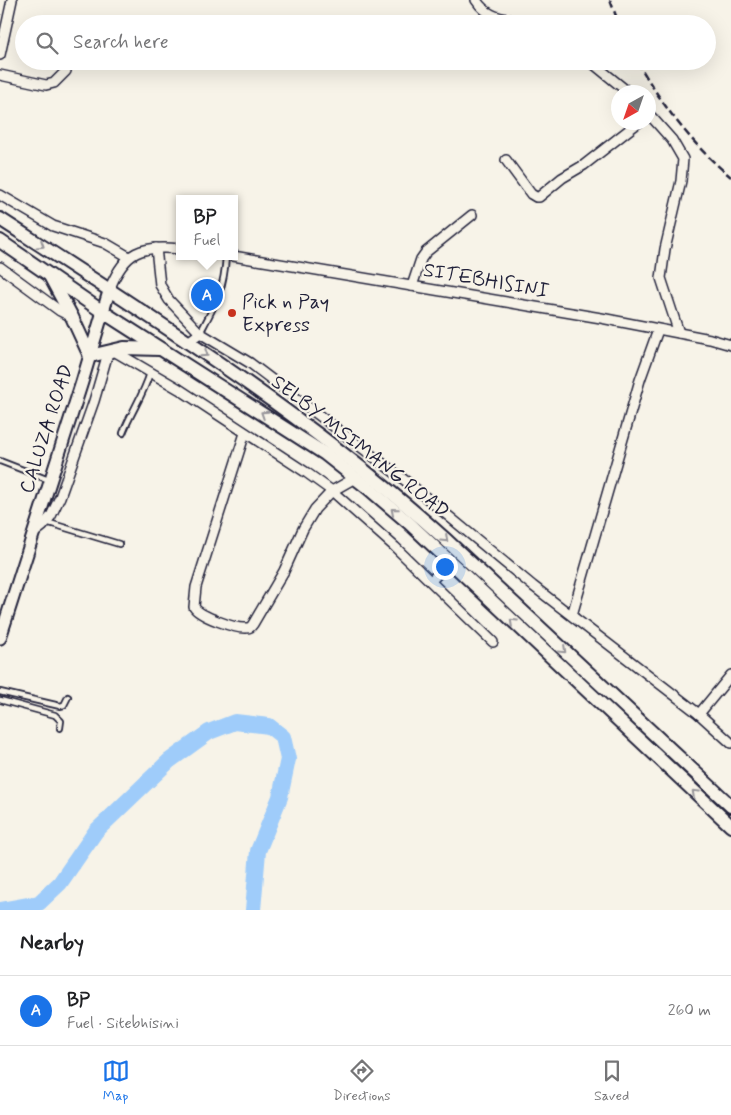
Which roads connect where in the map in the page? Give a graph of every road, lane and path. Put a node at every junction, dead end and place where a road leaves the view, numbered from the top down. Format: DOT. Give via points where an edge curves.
graph roads {
  1 [pos="12,0"];
  2 [pos="476,0"];
  3 [pos="490,15"];
  4 [pos="0,55"];
  5 [pos="601,70"];
  6 [pos="66,71"];
  7 [pos="0,75"];
  8 [pos="619,85"];
  9 [pos="656,122"];
  10 [pos="629,130"];
  11 [pos="506,160"];
  12 [pos="0,195"];
  13 [pos="472,215"];
  14 [pos="0,218"];
  15 [pos="0,241"];
  16 [pos="156,248"];
  17 [pos="176,249"];
  18 [pos="129,257"];
  19 [pos="238,257"];
  20 [pos="226,260"];
  21 [pos="0,267"];
  22 [pos="50,276"];
  23 [pos="412,286"];
  24 [pos="110,288"];
  25 [pos="103,312"];
  26 [pos="72,317"];
  27 [pos="658,330"];
  28 [pos="200,333"];
  29 [pos="679,333"];
  30 [pos="188,342"];
  31 [pos="731,345"];
  32 [pos="162,350"];
  33 [pos="111,352"];
  34 [pos="90,356"];
  35 [pos="150,372"];
  36 [pos="245,432"];
  37 [pos="123,433"];
  38 [pos="0,461"];
  39 [pos="355,478"];
  40 [pos="50,480"];
  41 [pos="332,491"];
  42 [pos="46,522"];
  43 [pos="33,534"];
  44 [pos="119,544"];
  45 [pos="449,562"];
  46 [pos="431,581"];
  47 [pos="572,615"];
  48 [pos="0,638"];
  49 [pos="493,642"];
  50 [pos="731,676"];
  51 [pos="0,692"];
  52 [pos="68,697"];
  53 [pos="0,700"];
  54 [pos="699,714"];
  55 [pos="60,728"];
  56 [pos="731,744"];
  57 [pos="731,806"];
  58 [pos="731,826"];
  1 -- 4 [label="street"];
  2 -- 3 [label="street"];
  5 -- 8 [label="street"];
  6 -- 7 [label="street" via="54,83 46,85"];
  9 -- 29 [label="street" via="683,159 661,278"];
  10 -- 11 [label="street" via="539,196 526,189"];
  12 -- 18 [label="street" via="53,226 105,243"];
  13 -- 23 [label="street" via="426,252"];
  14 -- 24 [label="main road, SELBY MSIMANG ROAD, one-way"];
  15 -- 22 [label="main road, SELBY MSIMANG ROAD"];
  16 -- 17 [label="street"];
  16 -- 18 [label="street" via="142,250"];
  16 -- 28 [label="street" via="160,285 169,300"];
  18 -- 24 [label="street"];
  19 -- 23 [label="street, SITEBHISINI"];
  20 -- 28 [label="lane" via="219,298"];
  21 -- 26 [label="street"];
  22 -- 25 [label="main road, SELBY MSIMANG ROAD"];
  22 -- 26 [label="main road"];
  23 -- 27 [label="street, SITEBHISINI"];
  24 -- 25 [label="street, CALUZA ROAD"];
  24 -- 30 [label="main road, SELBY MSIMANG ROAD"];
  25 -- 32 [label="main road, SELBY MSIMANG ROAD"];
  25 -- 34 [label="street, CALUZA ROAD"];
  26 -- 34 [label="main road"];
  27 -- 29 [label="street, SITEBHISINI"];
  27 -- 47 [label="street" via="640,380"];
  28 -- 30 [label="street"];
  28 -- 47 [label="street" via="250,363 326,420"];
  29 -- 31 [label="street, SITEBHISINI"];
  30 -- 57 [label="main road, SELBY MSIMANG ROAD, one-way" via="305,425 405,503"];
  32 -- 33 [label="main road" via="133,348"];
  39 -- 32 [label="main road, SELBY MSIMANG ROAD, one-way" via="325,454"];
  33 -- 34 [label="main road"];
  33 -- 35 [label="street"];
  33 -- 42 [label="street" via="60,498"];
  34 -- 40 [label="street, CALUZA ROAD"];
  35 -- 36 [label="street"];
  35 -- 37 [label="lane"];
  36 -- 41 [label="street"];
  36 -- 41 [label="street" via="196,587 194,607 199,614 238,627 246,628 253,624 284,571 303,529 315,509"];
  38 -- 40 [label="lane"];
  39 -- 41 [label="street"];
  45 -- 39 [label="main road, SELBY MSIMANG ROAD, one-way"];
  40 -- 43 [label="street, CALUZA ROAD"];
  41 -- 46 [label="street"];
  42 -- 43 [label="street"];
  42 -- 44 [label="lane"];
  43 -- 48 [label="street, CALUZA ROAD"];
  45 -- 46 [label="street"];
  58 -- 45 [label="main road, SELBY MSIMANG ROAD, one-way"];
  46 -- 49 [label="street"];
  47 -- 54 [label="street"];
  50 -- 54 [label="street"];
  51 -- 52 [label="lane" via="60,706"];
  53 -- 55 [label="lane" via="55,715 61,721"];
  54 -- 56 [label="street"];
}
